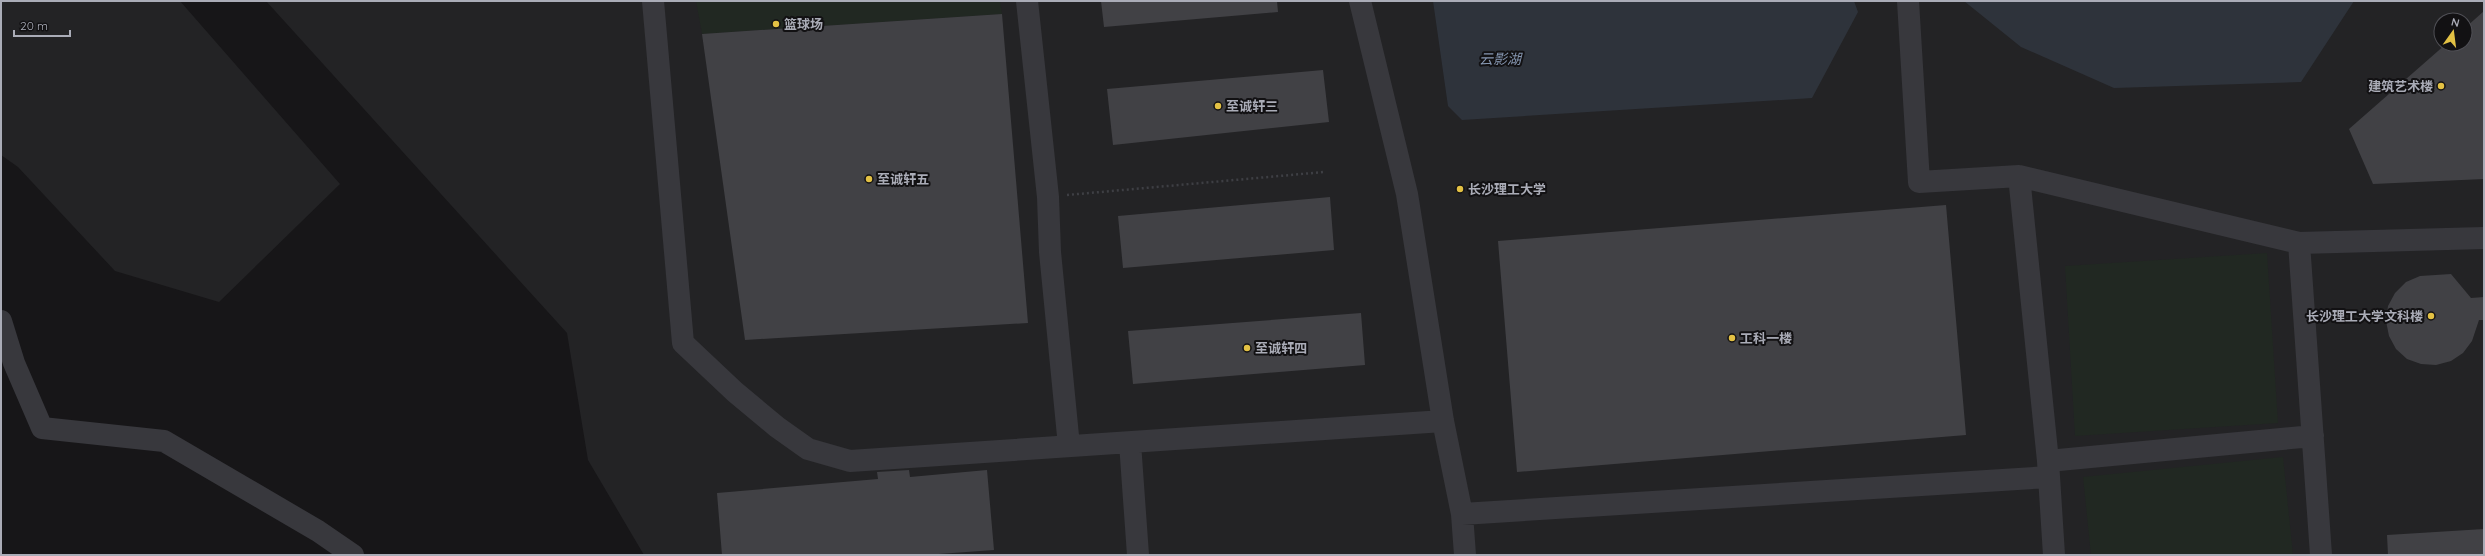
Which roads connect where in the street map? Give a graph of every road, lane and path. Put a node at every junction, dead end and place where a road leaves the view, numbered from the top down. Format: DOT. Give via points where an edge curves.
graph roads {
  1 [pos="653,1"];
  2 [pos="1027,1"];
  3 [pos="1360,1"];
  4 [pos="1908,1"];
  5 [pos="1324,172"];
  6 [pos="2019,176"];
  7 [pos="1048,197"];
  8 [pos="2484,238"];
  9 [pos="2299,243"];
  10 [pos="1,321"];
  11 [pos="1443,421"];
  12 [pos="2313,436"];
  13 [pos="1130,443"];
  14 [pos="1068,446"];
  15 [pos="2048,469"];
  16 [pos="1462,514"];
  17 [pos="353,555"];
  18 [pos="1138,555"];
  19 [pos="1465,555"];
  20 [pos="2054,555"];
  21 [pos="2321,555"];
  1 -- 14 [label="street" via="683,343 776,427 808,449 850,462"];
  2 -- 7 [label="street"];
  3 -- 11 [label="street" via="1407,194"];
  4 -- 6 [label="street" via="1919,182"];
  5 -- 7 [label="path"];
  6 -- 9 [label="street"];
  6 -- 15 [label="street"];
  7 -- 14 [label="street" via="1050,252"];
  8 -- 9 [label="street"];
  9 -- 12 [label="street"];
  10 -- 17 [label="street" via="14,363 42,428 164,441 318,531"];
  11 -- 13 [label="street"];
  11 -- 16 [label="street"];
  12 -- 15 [label="street"];
  12 -- 21 [label="street"];
  13 -- 14 [label="street"];
  13 -- 18 [label="street"];
  15 -- 16 [label="street"];
  15 -- 20 [label="street"];
  16 -- 19 [label="street"];
}
